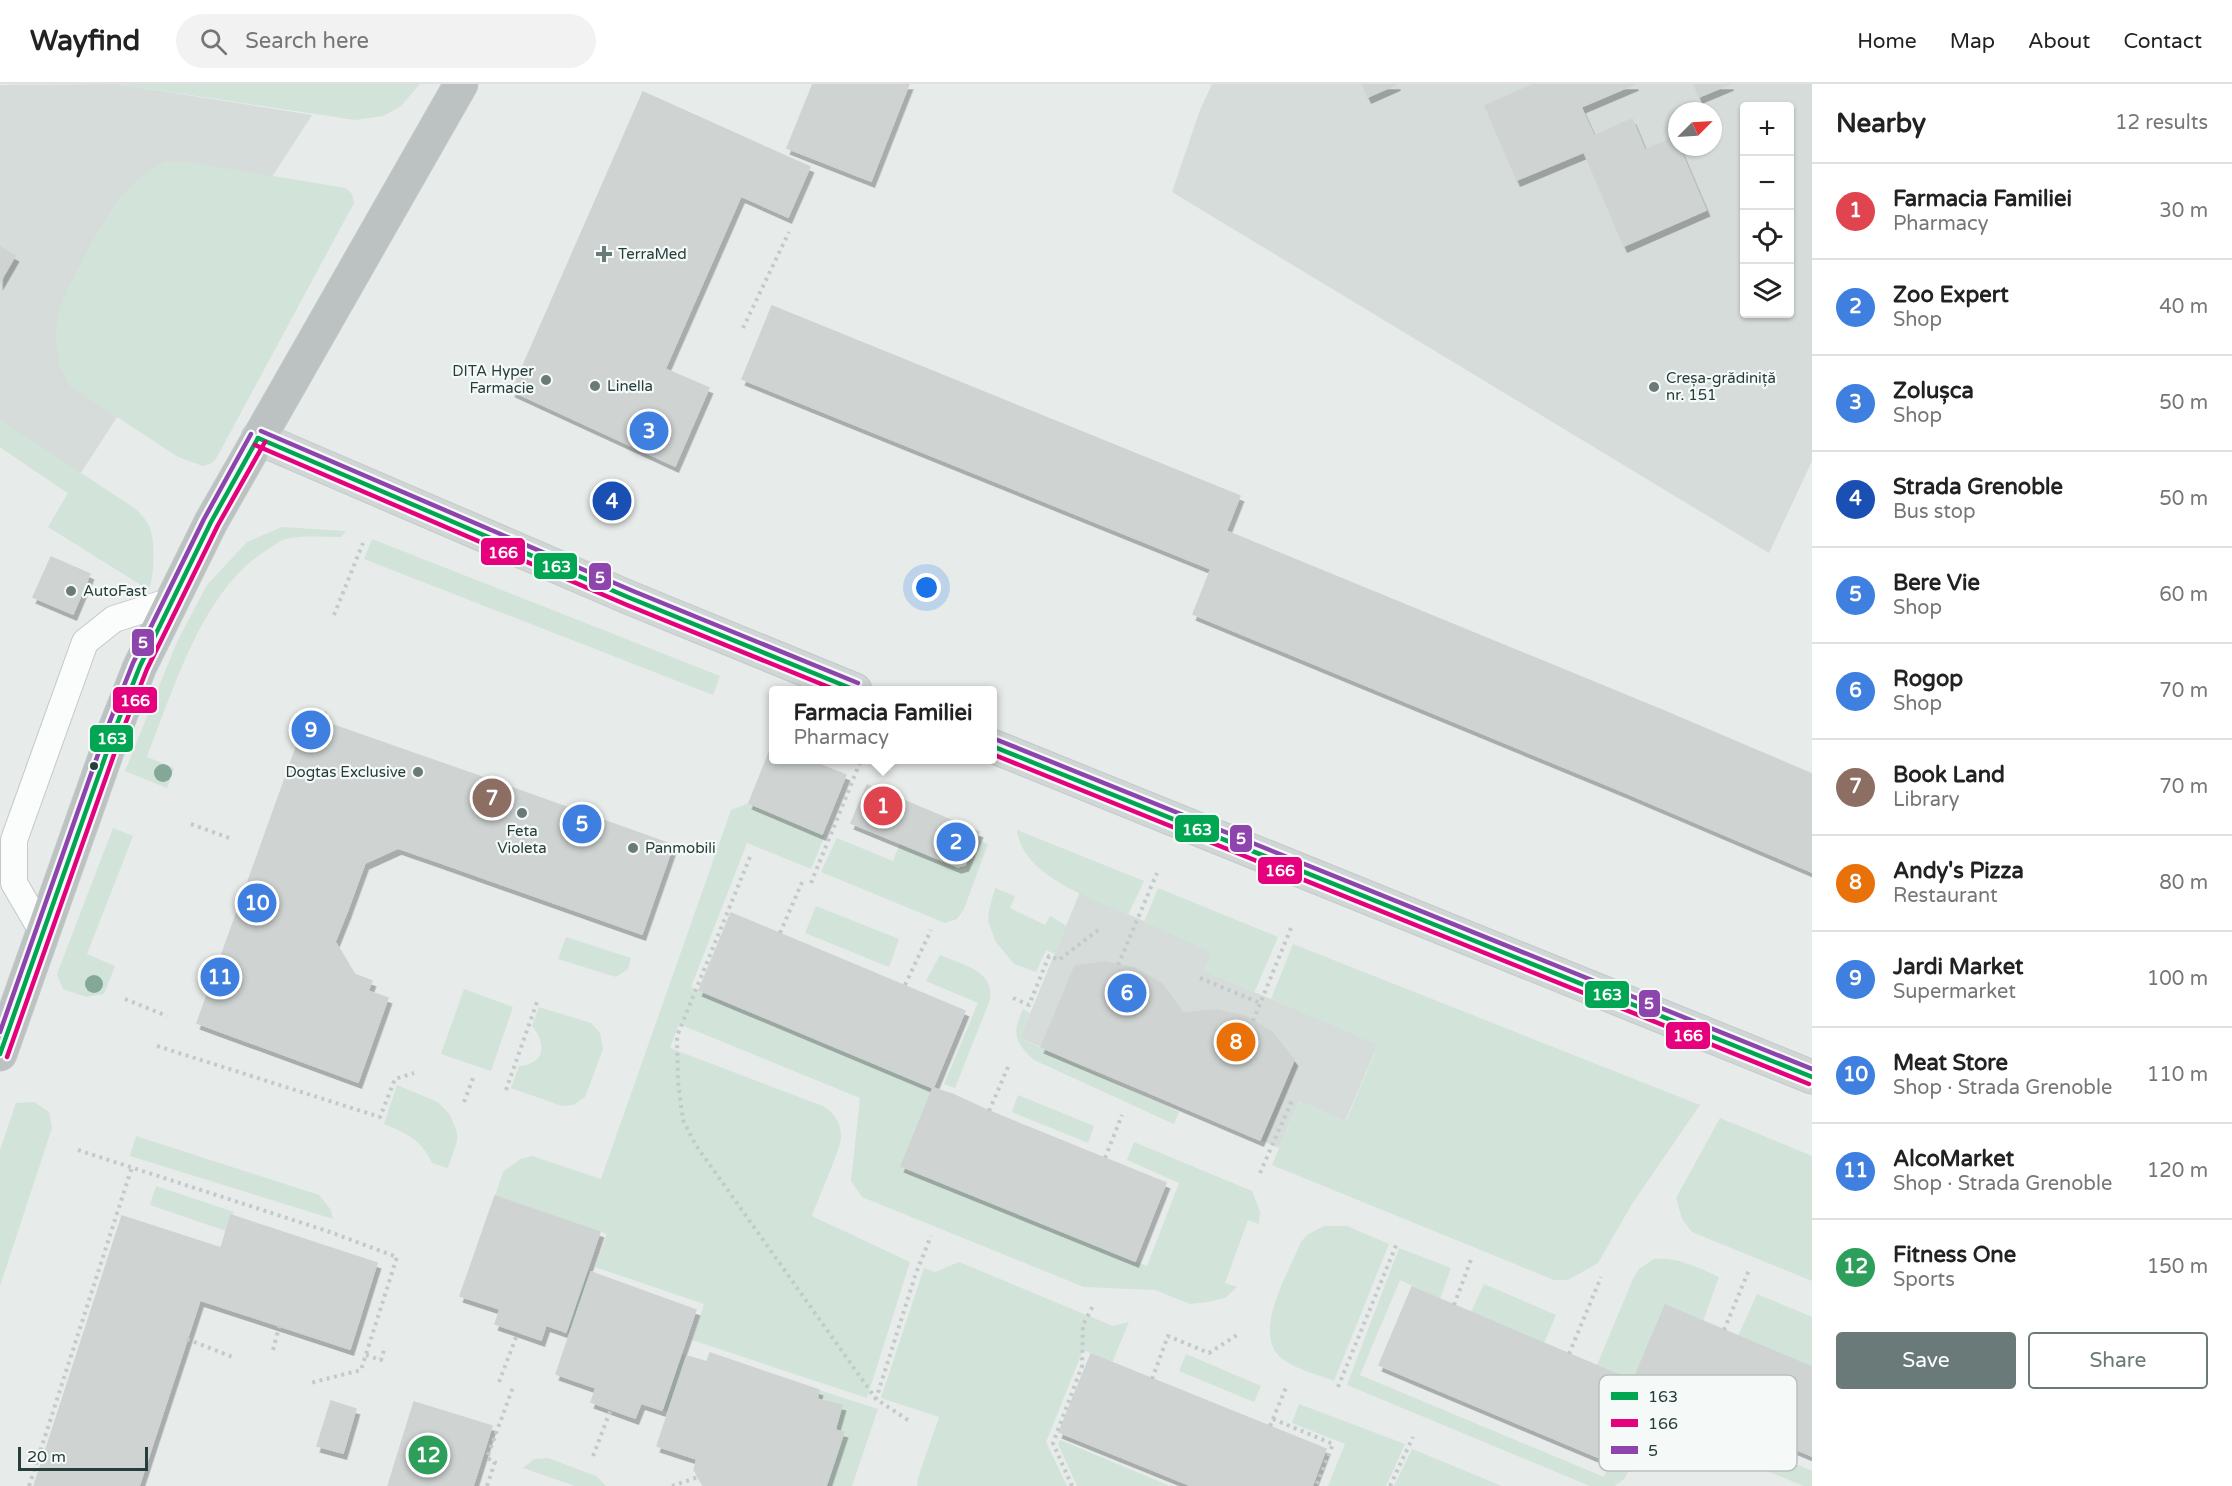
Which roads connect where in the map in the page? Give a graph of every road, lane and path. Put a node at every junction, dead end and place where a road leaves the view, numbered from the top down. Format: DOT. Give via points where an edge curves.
graph roads {
  1 [pos="461,84"];
  2 [pos="789,231"];
  3 [pos="743,328"];
  4 [pos="258,438"];
  5 [pos="363,543"];
  6 [pos="171,601"];
  7 [pos="334,615"];
  8 [pos="845,686"];
  9 [pos="997,748"];
  10 [pos="859,764"];
  11 [pos="191,824"];
  12 [pos="232,839"];
  13 [pos="750,857"];
  14 [pos="1157,873"];
  15 [pos="803,880"];
  16 [pos="811,883"];
  17 [pos="1291,928"];
  18 [pos="931,930"];
  19 [pos="1098,930"];
  20 [pos="42,931"];
  21 [pos="780,933"];
  22 [pos="1118,965"];
  23 [pos="1200,978"];
  24 [pos="905,985"];
  25 [pos="1013,998"];
  26 [pos="125,999"];
  27 [pos="537,1002"];
  28 [pos="1260,1003"];
  29 [pos="167,1016"];
  30 [pos="1252,1020"];
  31 [pos="157,1046"];
  32 [pos="0,1054"];
  33 [pos="1008,1066"];
  34 [pos="414,1073"];
  35 [pos="1812,1077"];
  36 [pos="473,1078"];
  37 [pos="506,1090"];
  38 [pos="1293,1098"];
  39 [pos="464,1102"];
  40 [pos="989,1111"];
  41 [pos="1122,1115"];
  42 [pos="78,1150"];
  43 [pos="1105,1158"];
  44 [pos="132,1167"];
  45 [pos="1260,1173"];
  46 [pos="931,1236"];
  47 [pos="1396,1243"];
  48 [pos="1472,1257"];
  49 [pos="1749,1270"];
  50 [pos="1601,1277"];
  51 [pos="1094,1304"];
  52 [pos="1454,1305"];
  53 [pos="279,1327"];
  54 [pos="1724,1330"];
  55 [pos="518,1332"];
  56 [pos="1237,1335"];
  57 [pos="187,1339"];
  58 [pos="385,1347"];
  59 [pos="273,1350"];
  60 [pos="1569,1354"];
  61 [pos="366,1355"];
  62 [pos="235,1358"];
  63 [pos="1152,1379"];
  64 [pos="499,1382"];
  65 [pos="310,1383"];
  66 [pos="1287,1385"];
  67 [pos="513,1387"];
  68 [pos="1338,1387"];
  69 [pos="876,1400"];
  70 [pos="611,1409"];
  71 [pos="1273,1419"];
  72 [pos="908,1420"];
  73 [pos="1270,1426"];
  74 [pos="1413,1437"];
  75 [pos="593,1456"];
  76 [pos="698,1477"];
  77 [pos="29,1486"];
  78 [pos="487,1486"];
  79 [pos="672,1486"];
  80 [pos="1072,1486"];
  81 [pos="1316,1486"];
  82 [pos="1390,1486"];
  1 -- 4 [label="highway"];
  2 -- 3 [label="path"];
  4 -- 6 [label="highway"];
  4 -- 8 [label="main road"];
  5 -- 7 [label="path"];
  6 -- 20 [label="highway" via="115,729"];
  6 -- 20 [label="lane" via="114,619 85,642 14,840 14,884"];
  9 -- 35 [label="main road"];
  10 -- 16 [label="path"];
  11 -- 12 [label="path"];
  13 -- 69 [label="path" via="677,1036 683,1120 695,1144"];
  14 -- 22 [label="path"];
  15 -- 21 [label="path"];
  17 -- 28 [label="path"];
  18 -- 24 [label="path"];
  19 -- 25 [label="path" via="1059,960 1049,956 1029,1005"];
  20 -- 32 [label="highway"];
  23 -- 28 [label="path"];
  26 -- 29 [label="path"];
  27 -- 37 [label="path"];
  28 -- 30 [label="path"];
  31 -- 34 [label="path" via="380,1117 395,1079"];
  33 -- 40 [label="path"];
  36 -- 39 [label="path"];
  38 -- 45 [label="path"];
  41 -- 43 [label="path"];
  42 -- 44 [label="path"];
  44 -- 61 [label="path" via="397,1257"];
  44 -- 77 [label="path"];
  46 -- 69 [label="path"];
  47 -- 68 [label="path"];
  48 -- 52 [label="path"];
  49 -- 54 [label="path"];
  50 -- 60 [label="path"];
  51 -- 80 [label="path" via="1083,1326 1082,1366 1053,1443"];
  53 -- 59 [label="path"];
  55 -- 64 [label="path"];
  56 -- 63 [label="path" via="1209,1353 1168,1336"];
  57 -- 62 [label="path"];
  58 -- 61 [label="path" via="381,1360"];
  61 -- 65 [label="path" via="361,1370"];
  66 -- 71 [label="path"];
  67 -- 78 [label="path" via="487,1458 495,1462"];
  69 -- 72 [label="path"];
  70 -- 75 [label="path"];
  71 -- 73 [label="path"];
  71 -- 81 [label="path" via="1333,1444"];
  74 -- 82 [label="path"];
  76 -- 79 [label="path"];
}
